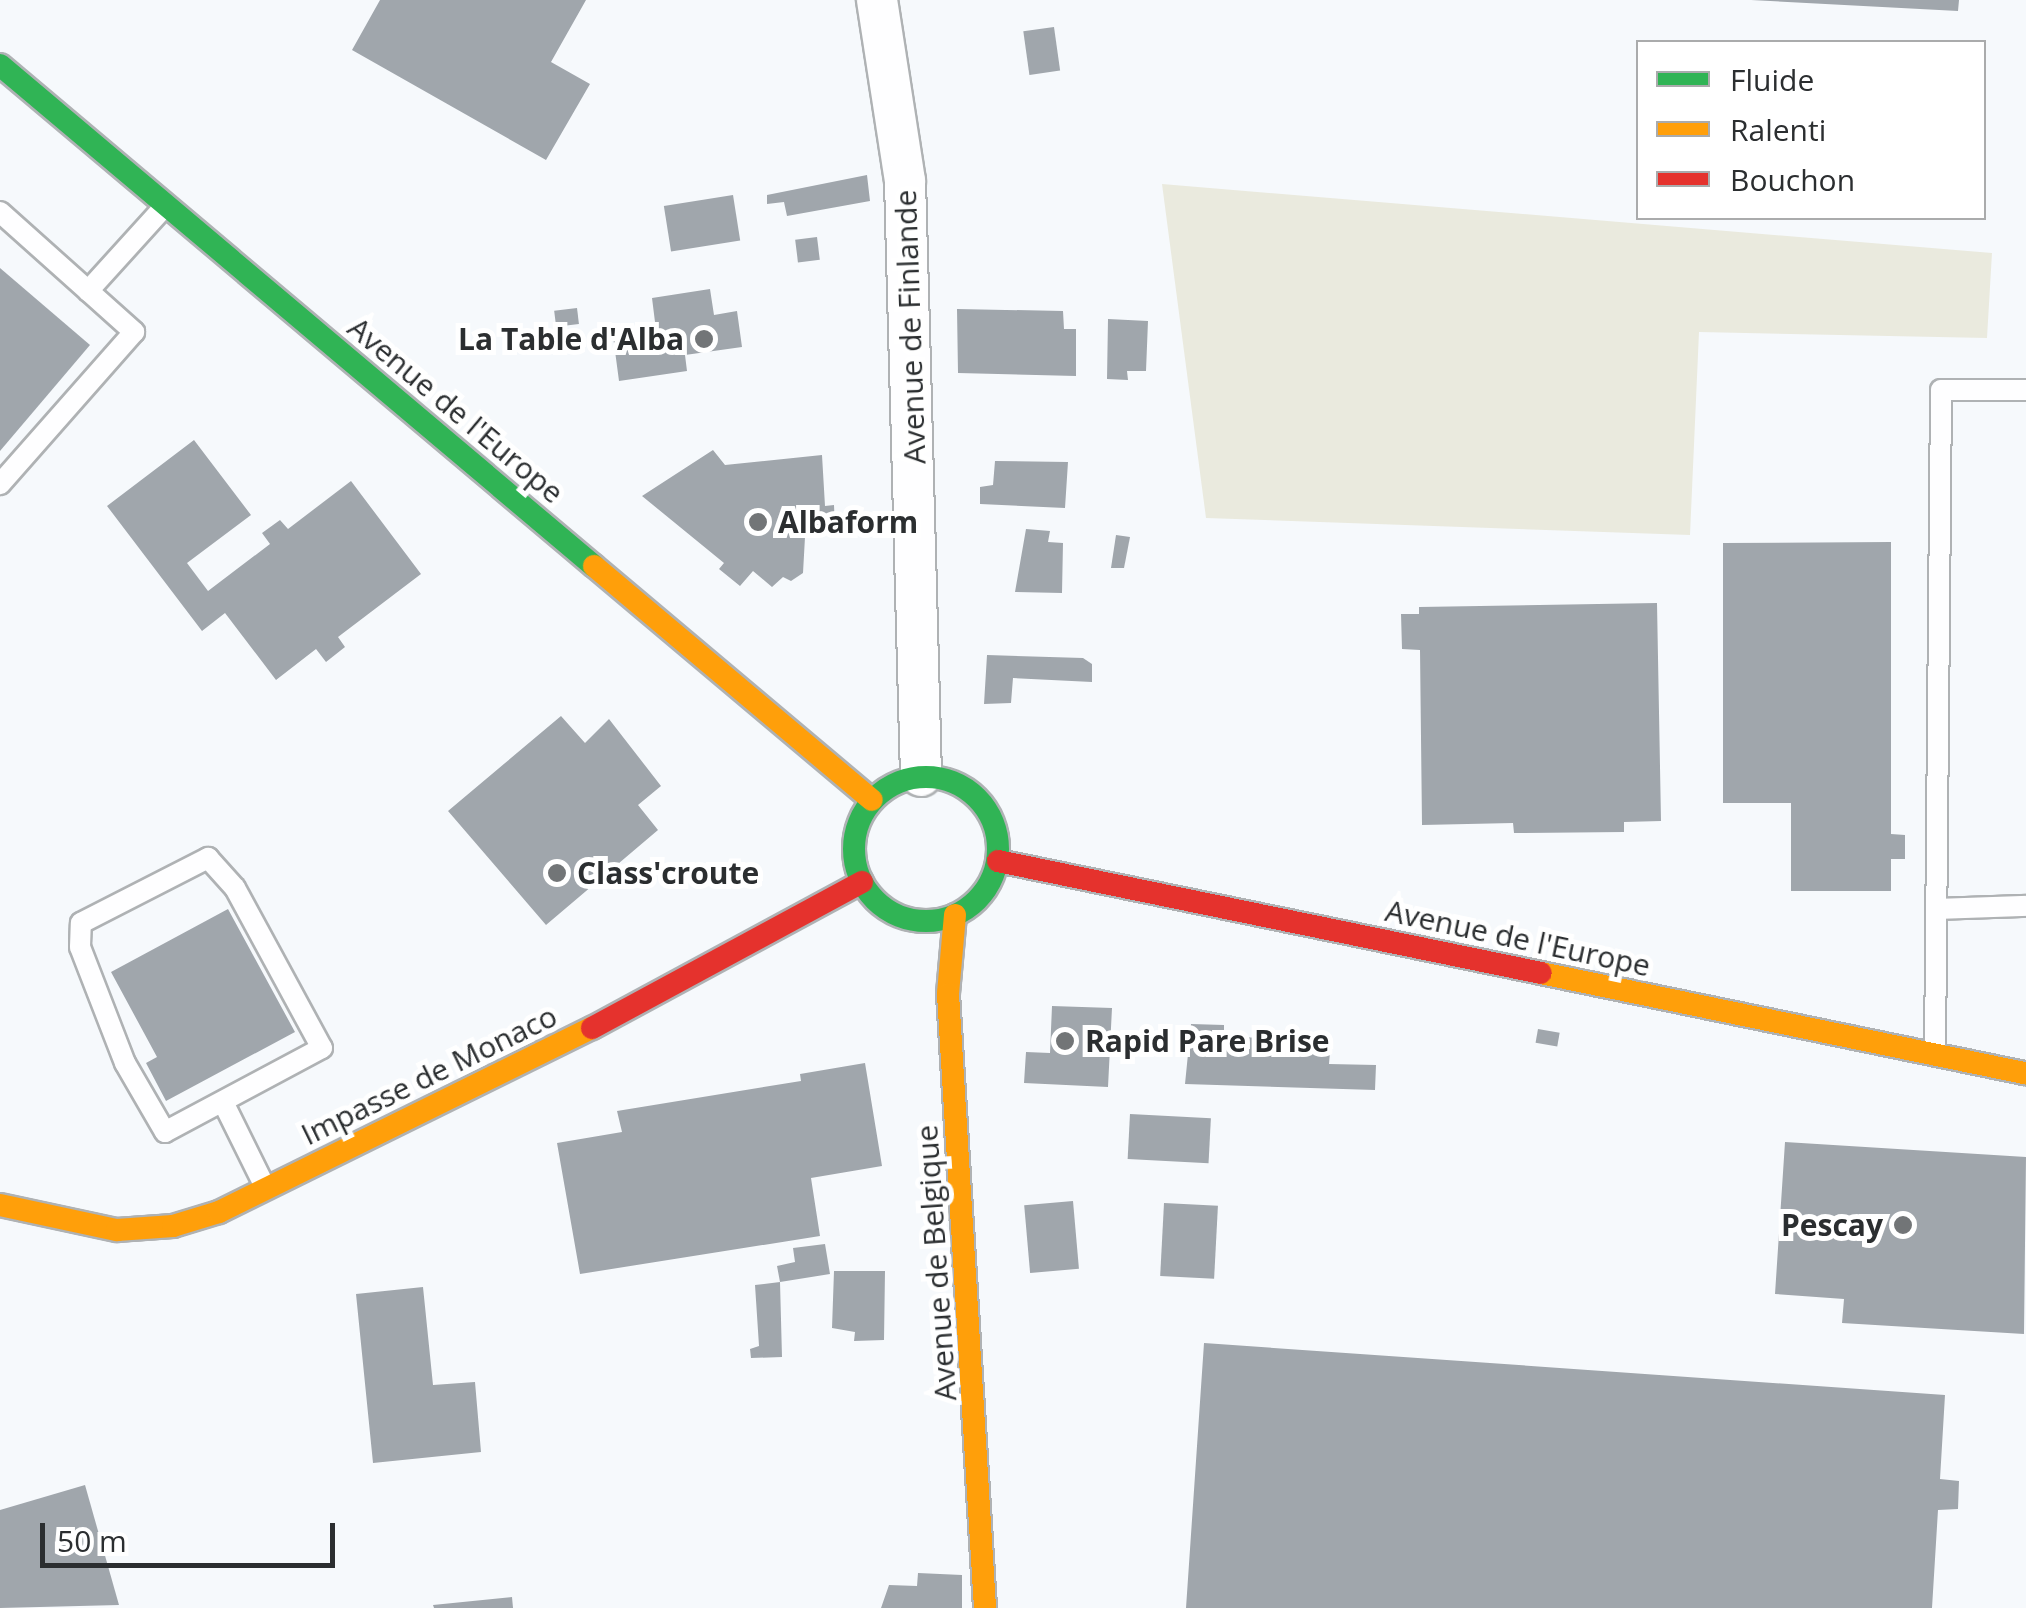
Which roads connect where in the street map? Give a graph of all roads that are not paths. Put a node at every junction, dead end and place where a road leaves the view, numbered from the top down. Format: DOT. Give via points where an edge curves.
graph roads {
  1 [pos="878,0"];
  2 [pos="0,66"];
  3 [pos="166,205"];
  4 [pos="0,212"];
  5 [pos="88,291"];
  6 [pos="2026,390"];
  7 [pos="0,484"];
  8 [pos="921,776"];
  9 [pos="872,800"];
  10 [pos="998,861"];
  11 [pos="862,882"];
  12 [pos="2026,906"];
  13 [pos="1939,909"];
  14 [pos="956,915"];
  15 [pos="1935,1054"];
  16 [pos="2026,1073"];
  17 [pos="223,1102"];
  18 [pos="266,1189"];
  19 [pos="0,1205"];
  20 [pos="985,1608"];
  1 -- 8 [label="street, Avenue de Finlande" via="905,182"];
  2 -- 3 [label="street, Avenue de l'Europe"];
  3 -- 5 [label="lane"];
  3 -- 9 [label="street, Avenue de l'Europe"];
  4 -- 5 [label="lane"];
  5 -- 7 [label="lane" via="134,332"];
  6 -- 13 [label="lane" via="1941,390"];
  8 -- 9 [label="street"];
  8 -- 10 [label="street" via="943,778 980,800 998,840"];
  9 -- 11 [label="street" via="854,840"];
  10 -- 14 [label="street" via="983,894"];
  10 -- 15 [label="street, Avenue de l'Europe"];
  11 -- 14 [label="street" via="892,913 934,921"];
  11 -- 18 [label="street, Impasse de Monaco" via="642,1004"];
  12 -- 13 [label="lane"];
  13 -- 15 [label="lane"];
  14 -- 20 [label="street, Avenue de Belgique" via="948,994"];
  15 -- 16 [label="street, Avenue de l'Europe"];
  17 -- 17 [label="lane" via="165,1132 125,1063 80,947 81,922 208,858 235,888 322,1048"];
  17 -- 18 [label="lane"];
  18 -- 19 [label="street, Impasse de Monaco" via="174,1226 117,1230"];
}
